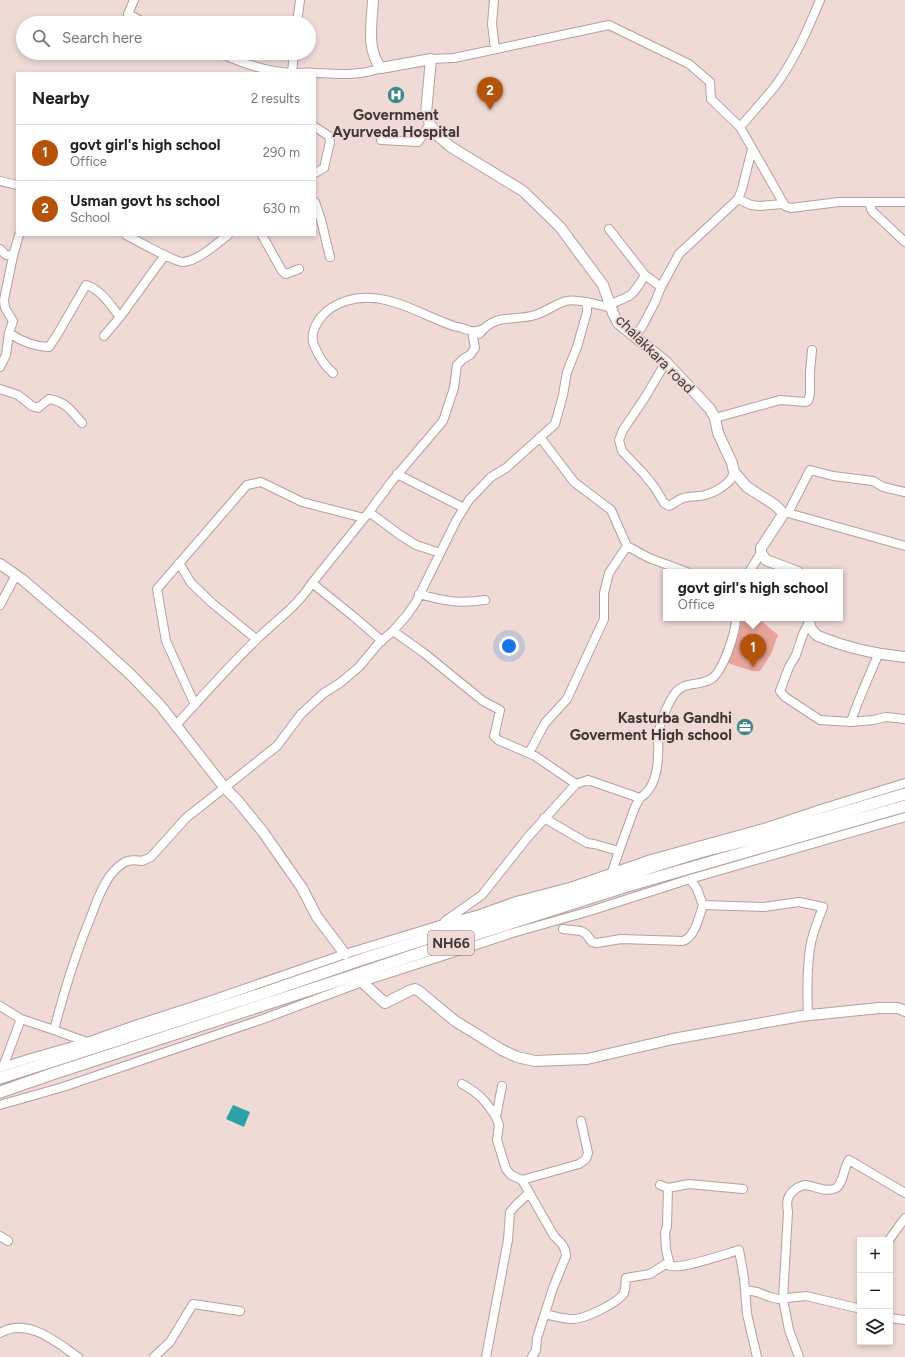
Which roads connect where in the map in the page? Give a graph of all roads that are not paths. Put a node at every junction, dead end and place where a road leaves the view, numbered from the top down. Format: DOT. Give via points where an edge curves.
graph roads {
  1 [pos="134,0"];
  2 [pos="300,0"];
  3 [pos="373,0"];
  4 [pos="494,0"];
  5 [pos="820,0"];
  6 [pos="132,16"];
  7 [pos="298,16"];
  8 [pos="495,49"];
  9 [pos="235,60"];
  10 [pos="293,60"];
  11 [pos="431,60"];
  12 [pos="381,68"];
  13 [pos="285,72"];
  14 [pos="292,72"];
  15 [pos="316,73"];
  16 [pos="430,124"];
  17 [pos="740,127"];
  18 [pos="316,128"];
  19 [pos="380,140"];
  20 [pos="752,149"];
  21 [pos="316,172"];
  22 [pos="0,181"];
  23 [pos="16,185"];
  24 [pos="738,199"];
  25 [pos="905,202"];
  26 [pos="869,203"];
  27 [pos="783,204"];
  28 [pos="316,205"];
  29 [pos="609,229"];
  30 [pos="19,236"];
  31 [pos="128,236"];
  32 [pos="227,236"];
  33 [pos="263,236"];
  34 [pos="905,242"];
  35 [pos="0,249"];
  36 [pos="165,255"];
  37 [pos="13,256"];
  38 [pos="330,257"];
  39 [pos="300,268"];
  40 [pos="645,275"];
  41 [pos="661,288"];
  42 [pos="587,302"];
  43 [pos="611,306"];
  44 [pos="120,317"];
  45 [pos="451,326"];
  46 [pos="482,329"];
  47 [pos="9,333"];
  48 [pos="104,336"];
  49 [pos="474,337"];
  50 [pos="635,337"];
  51 [pos="812,350"];
  52 [pos="666,362"];
  53 [pos="0,367"];
  54 [pos="333,373"];
  55 [pos="0,389"];
  56 [pos="715,418"];
  57 [pos="82,423"];
  58 [pos="540,437"];
  59 [pos="734,472"];
  60 [pos="397,474"];
  61 [pos="905,492"];
  62 [pos="464,508"];
  63 [pos="785,514"];
  64 [pos="367,515"];
  65 [pos="627,546"];
  66 [pos="905,546"];
  67 [pos="440,553"];
  68 [pos="761,554"];
  69 [pos="179,563"];
  70 [pos="0,564"];
  71 [pos="679,569"];
  72 [pos="751,569"];
  73 [pos="790,569"];
  74 [pos="16,575"];
  75 [pos="312,583"];
  76 [pos="419,594"];
  77 [pos="485,600"];
  78 [pos="0,605"];
  79 [pos="736,621"];
  80 [pos="809,621"];
  81 [pos="809,621"];
  82 [pos="393,631"];
  83 [pos="256,640"];
  84 [pos="382,641"];
  85 [pos="878,655"];
  86 [pos="905,657"];
  87 [pos="195,705"];
  88 [pos="905,719"];
  89 [pos="851,722"];
  90 [pos="176,725"];
  91 [pos="530,754"];
  92 [pos="576,784"];
  93 [pos="904,785"];
  94 [pos="224,787"];
  95 [pos="640,798"];
  96 [pos="905,806"];
  97 [pos="905,817"];
  98 [pos="544,818"];
  99 [pos="619,851"];
  100 [pos="612,872"];
  101 [pos="690,879"];
  102 [pos="703,906"];
  103 [pos="440,925"];
  104 [pos="563,929"];
  105 [pos="345,954"];
  106 [pos="362,982"];
  107 [pos="0,1006"];
  108 [pos="905,1011"];
  109 [pos="808,1016"];
  110 [pos="21,1019"];
  111 [pos="54,1030"];
  112 [pos="86,1042"];
  113 [pos="1,1071"];
  114 [pos="462,1084"];
  115 [pos="502,1086"];
  116 [pos="0,1092"];
  117 [pos="0,1105"];
  118 [pos="496,1117"];
  119 [pos="581,1121"];
  120 [pos="522,1180"];
  121 [pos="660,1185"];
  122 [pos="668,1188"];
  123 [pos="743,1189"];
  124 [pos="529,1193"];
  125 [pos="905,1193"];
  126 [pos="905,1218"];
  127 [pos="0,1236"];
  128 [pos="891,1237"];
  129 [pos="8,1241"];
  130 [pos="670,1262"];
  131 [pos="745,1290"];
  132 [pos="783,1299"];
  133 [pos="857,1308"];
  134 [pos="240,1311"];
  135 [pos="545,1314"];
  136 [pos="893,1318"];
  137 [pos="905,1320"];
  138 [pos="0,1333"];
  139 [pos="78,1357"];
  140 [pos="154,1357"];
  141 [pos="486,1357"];
  142 [pos="532,1357"];
  143 [pos="757,1357"];
  144 [pos="799,1357"];
  1 -- 6 [label="street" via="128,14"];
  2 -- 7 [label="street"];
  3 -- 12 [label="main road" via="371,44 376,62"];
  4 -- 8 [label="street" via="492,24"];
  5 -- 17 [label="street" via="795,55 776,84"];
  8 -- 11 [label="street"];
  8 -- 17 [label="street" via="609,25 689,64 710,82 711,99"];
  9 -- 13 [label="street" via="259,68"];
  10 -- 14 [label="street"];
  11 -- 12 [label="main road"];
  11 -- 16 [label="main road, chalakkara road" via="426,113"];
  12 -- 15 [label="street" via="356,74"];
  16 -- 19 [label="street" via="418,142"];
  16 -- 43 [label="main road, chalakkara road" via="437,135 452,147 523,192 560,227 603,285"];
  17 -- 20 [label="street"];
  18 -- 21 [label="street" via="329,136 330,142 324,168"];
  20 -- 24 [label="street"];
  20 -- 27 [label="street"];
  22 -- 23 [label="street"];
  24 -- 27 [label="street" via="751,205"];
  24 -- 41 [label="street" via="679,254"];
  25 -- 26 [label="street"];
  26 -- 27 [label="street" via="839,202 792,208"];
  26 -- 34 [label="street" via="872,211"];
  28 -- 38 [label="street"];
  29 -- 40 [label="street"];
  30 -- 37 [label="street"];
  31 -- 36 [label="street"];
  32 -- 36 [label="street" via="194,258 182,262"];
  33 -- 39 [label="street" via="282,271 286,274"];
  35 -- 37 [label="street" via="6,255"];
  36 -- 44 [label="street"];
  37 -- 47 [label="street" via="4,300 5,308 13,321"];
  40 -- 41 [label="street"];
  40 -- 43 [label="street" via="633,294"];
  41 -- 50 [label="street" via="656,302"];
  42 -- 43 [label="street"];
  42 -- 46 [label="street" via="566,301 535,315 496,320"];
  42 -- 58 [label="street" via="587,312 567,372 555,424"];
  43 -- 50 [label="main road, chalakkara road" via="618,323"];
  44 -- 47 [label="street" via="103,296 86,285 49,347 25,342"];
  44 -- 48 [label="street"];
  45 -- 46 [label="street" via="471,332"];
  45 -- 49 [label="street"];
  45 -- 54 [label="street" via="387,300 371,297 357,298 330,307 313,334 313,344"];
  46 -- 49 [label="street"];
  47 -- 53 [label="street" via="6,355"];
  49 -- 60 [label="street" via="475,348 457,365 454,388 443,421"];
  50 -- 52 [label="main road, chalakkara road"];
  51 -- 56 [label="street" via="808,401 780,400"];
  52 -- 56 [label="main road, chalakkara road" via="710,409"];
  52 -- 59 [label="street" via="623,430 619,440 622,451 669,506 682,498 705,495 724,486 733,478"];
  55 -- 57 [label="street" via="18,395 38,408 49,399 58,400 66,404"];
  56 -- 59 [label="main road, chalakkara road" via="718,433"];
  58 -- 62 [label="street" via="506,468 491,477"];
  58 -- 65 [label="street" via="574,482 611,510"];
  59 -- 63 [label="main road, chalakkara road" via="748,487"];
  60 -- 62 [label="street"];
  60 -- 64 [label="street"];
  61 -- 63 [label="street" via="883,487 873,481 810,470"];
  62 -- 67 [label="street"];
  63 -- 66 [label="street"];
  63 -- 68 [label="main road" via="762,548"];
  64 -- 67 [label="street" via="416,545"];
  64 -- 69 [label="street" via="302,502 261,482 247,485"];
  64 -- 75 [label="street"];
  65 -- 71 [label="street"];
  65 -- 91 [label="street" via="609,573 604,593 604,619 567,699 545,723"];
  67 -- 76 [label="street"];
  68 -- 72 [label="street"];
  68 -- 73 [label="main road" via="766,560"];
  69 -- 83 [label="street" via="191,583"];
  69 -- 87 [label="street" via="157,590 166,641"];
  70 -- 74 [label="main road"];
  74 -- 78 [label="street"];
  74 -- 90 [label="main road" via="130,674"];
  75 -- 83 [label="street" via="294,607"];
  75 -- 84 [label="street"];
  76 -- 77 [label="street" via="455,602"];
  76 -- 82 [label="street" via="407,615"];
  79 -- 95 [label="street" via="717,674 710,680 690,683 673,695 659,731 653,782"];
  80 -- 85 [label="main road" via="812,632 818,636"];
  81 -- 89 [label="street" via="780,692 785,698 820,720"];
  82 -- 84 [label="street"];
  82 -- 91 [label="street" via="483,701 500,710 494,736"];
  83 -- 87 [label="street"];
  84 -- 94 [label="street" via="359,667 301,714 277,746"];
  85 -- 86 [label="main road"];
  85 -- 89 [label="street"];
  87 -- 90 [label="street"];
  88 -- 89 [label="street" via="886,717"];
  90 -- 94 [label="main road"];
  91 -- 92 [label="street"];
  92 -- 95 [label="street" via="588,780"];
  92 -- 98 [label="street"];
  93 -- 100 [label="street"];
  93 -- 113 [label="highway, NH66" via="767,835 661,864 454,929 264,993"];
  94 -- 105 [label="main road" via="264,832 302,888 317,917"];
  94 -- 111 [label="street" via="186,818 151,857 142,862 136,860 122,863 102,888 72,967"];
  95 -- 99 [label="street"];
  96 -- 116 [label="highway, NH66" via="624,887"];
  97 -- 101 [label="street"];
  98 -- 99 [label="street" via="586,843"];
  98 -- 103 [label="street" via="482,895"];
  99 -- 100 [label="street"];
  100 -- 103 [label="street"];
  101 -- 102 [label="street"];
  101 -- 106 [label="street"];
  102 -- 104 [label="street" via="693,931 687,940 683,941 622,939 597,943 592,942 580,931"];
  102 -- 109 [label="street" via="764,907 799,902 823,907 810,947"];
  103 -- 105 [label="street"];
  105 -- 112 [label="street"];
  106 -- 109 [label="main road" via="385,1003 415,989 454,1022 510,1054 535,1061 587,1059 673,1039"];
  106 -- 117 [label="street" via="263,1019"];
  107 -- 110 [label="street"];
  108 -- 109 [label="main road" via="898,1008 879,1008"];
  110 -- 111 [label="street"];
  110 -- 113 [label="street"];
  111 -- 112 [label="street"];
  112 -- 113 [label="street"];
  114 -- 118 [label="street" via="486,1101"];
  115 -- 118 [label="street"];
  118 -- 120 [label="street" via="499,1125 497,1140 506,1169 511,1175"];
  119 -- 120 [label="street" via="588,1153 586,1159 579,1164"];
  120 -- 124 [label="street"];
  121 -- 122 [label="street"];
  122 -- 123 [label="street" via="689,1184"];
  122 -- 130 [label="street" via="665,1233"];
  124 -- 135 [label="street" via="554,1236 562,1244 566,1256"];
  124 -- 141 [label="street" via="510,1212 508,1240"];
  125 -- 132 [label="street" via="849,1160 840,1184 835,1188 815,1188 806,1185 792,1192 786,1204 788,1212"];
  126 -- 128 [label="street"];
  127 -- 129 [label="street"];
  130 -- 131 [label="street" via="670,1266 675,1267 739,1250"];
  130 -- 135 [label="street" via="650,1274 626,1278 624,1292 620,1297 582,1318 569,1319"];
  131 -- 132 [label="street" via="770,1298"];
  131 -- 143 [label="street" via="747,1314"];
  132 -- 133 [label="street" via="806,1296"];
  132 -- 144 [label="street" via="789,1330"];
  134 -- 140 [label="street" via="193,1304 170,1342"];
  135 -- 142 [label="street"];
  136 -- 137 [label="street"];
  138 -- 139 [label="street" via="21,1327 46,1334"];
}
